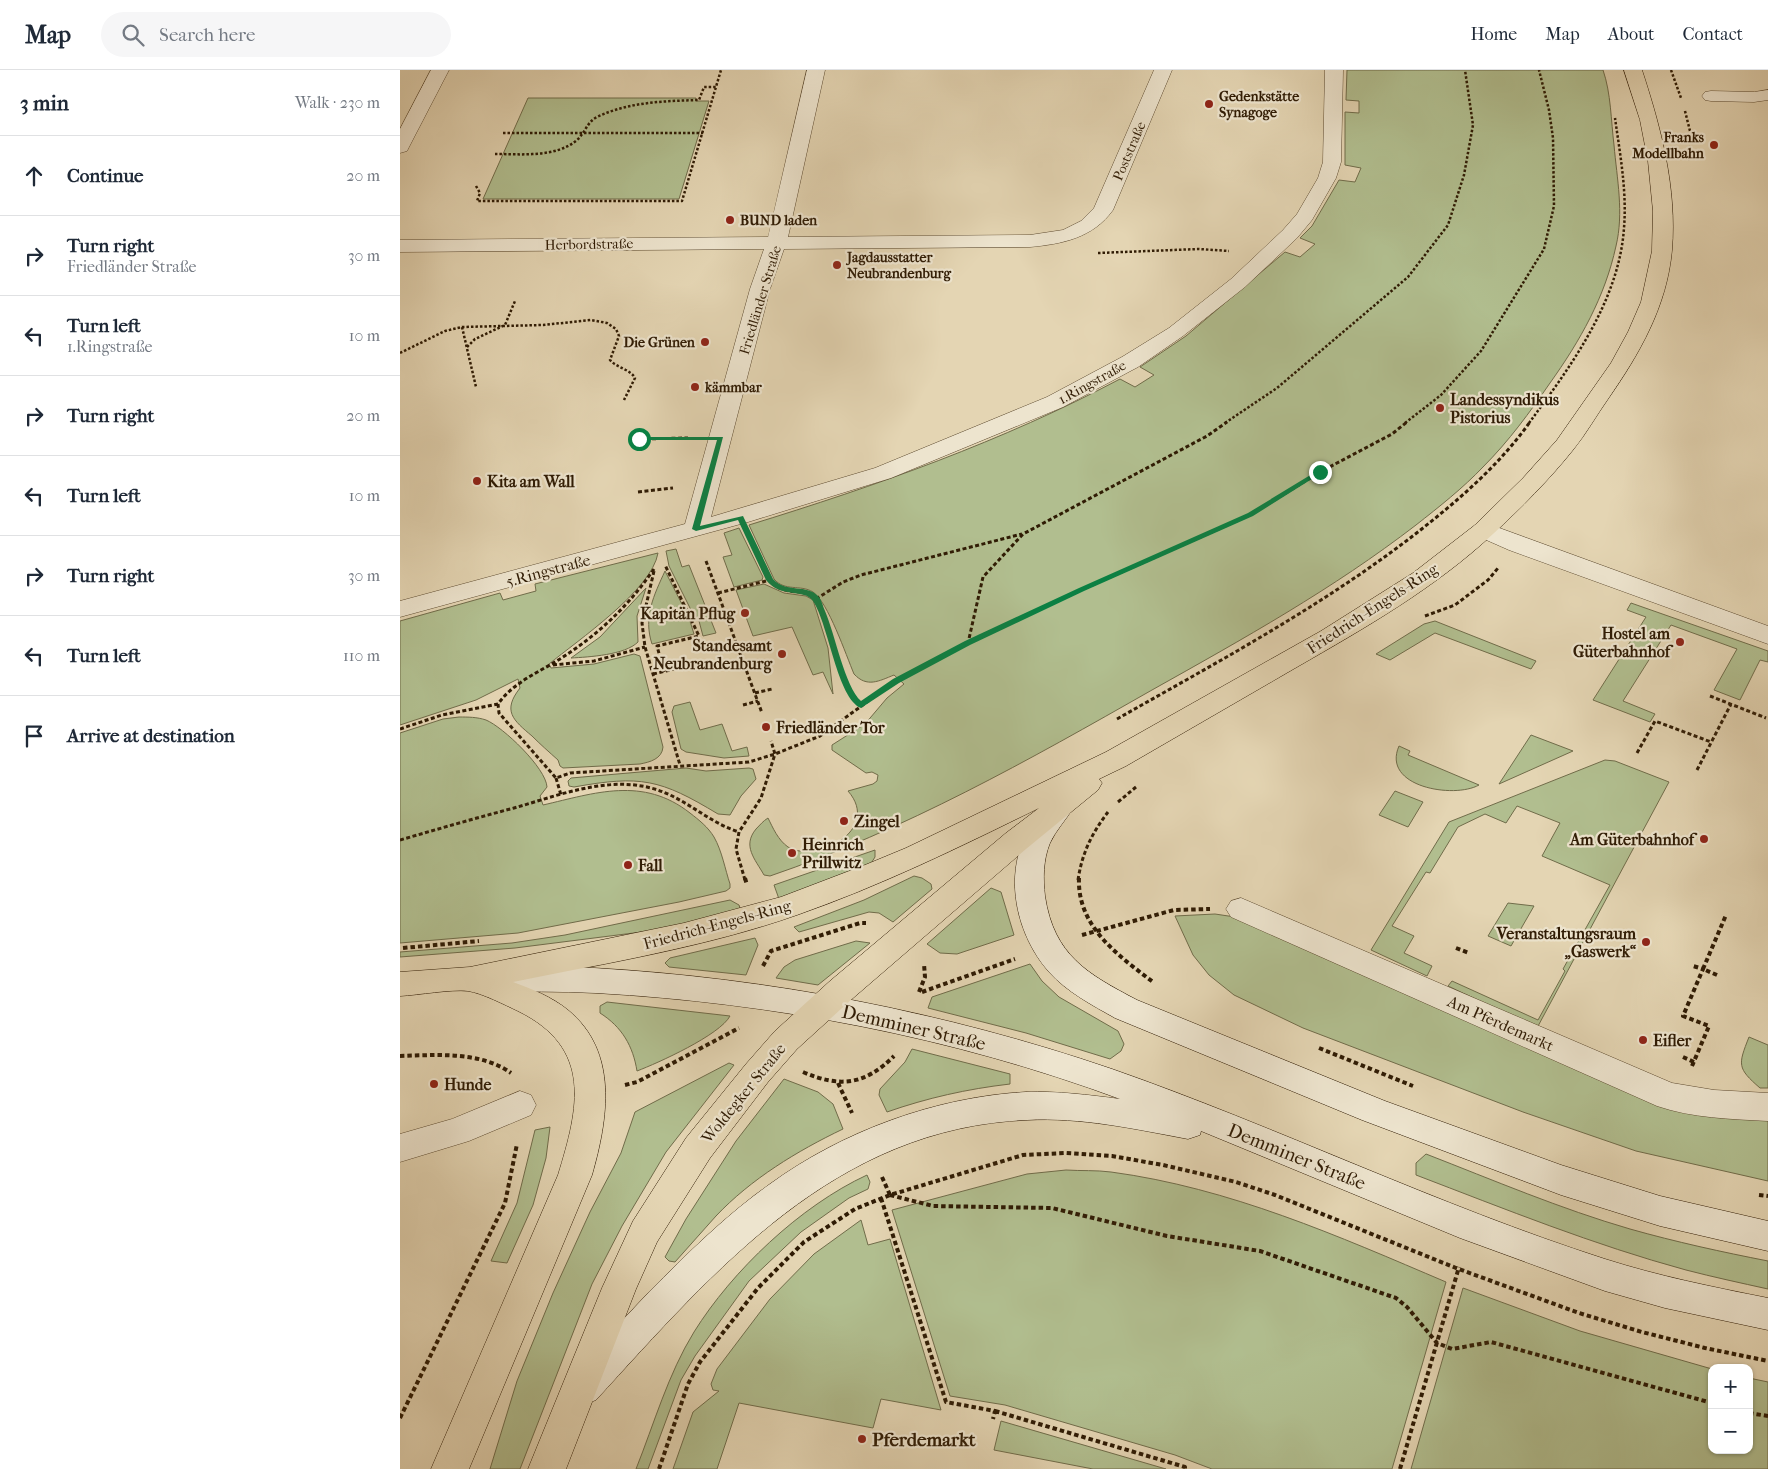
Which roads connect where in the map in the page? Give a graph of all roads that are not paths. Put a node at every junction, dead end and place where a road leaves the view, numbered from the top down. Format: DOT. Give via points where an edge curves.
graph roads {
  1 [pos="440,70"];
  2 [pos="816,70"];
  3 [pos="1163,70"];
  4 [pos="1334,70"];
  5 [pos="1633,70"];
  6 [pos="1768,95"];
  7 [pos="1710,96"];
  8 [pos="400,146"];
  9 [pos="1086,227"];
  10 [pos="777,242"];
  11 [pos="400,246"];
  12 [pos="696,529"];
  13 [pos="1483,530"];
  14 [pos="400,609"];
  15 [pos="1768,635"];
  16 [pos="1116,759"];
  17 [pos="1058,808"];
  18 [pos="1228,909"];
  19 [pos="470,979"];
  20 [pos="400,984"];
  21 [pos="823,1007"];
  22 [pos="520,1105"];
  23 [pos="1768,1107"];
  24 [pos="1253,1138"];
  25 [pos="400,1148"];
  26 [pos="1768,1236"];
  27 [pos="1768,1314"];
  28 [pos="575,1396"];
  29 [pos="450,1469"];
  30 [pos="547,1469"];
  1 -- 8 [label="street"];
  2 -- 10 [label="street, Friedländer Straße"];
  3 -- 9 [label="street, Poststraße" via="1109,197 1096,219"];
  4 -- 12 [label="street, 1.Ringstraße" via="1332,162 1327,178 1305,216 1238,283 1176,332 1130,362 1055,402 883,473"];
  5 -- 13 [label="main road, Friedrich-Engels-Ring" via="1649,120 1663,211 1662,251 1651,302 1622,363 1565,445"];
  6 -- 7 [label="street"];
  9 -- 10 [label="street, Herbordstraße" via="1056,239 1030,241"];
  10 -- 11 [label="street, Herbordstraße"];
  10 -- 12 [label="street, Friedländer Straße" via="760,289"];
  12 -- 14 [label="street, 5.Ringstraße" via="662,546"];
  13 -- 15 [label="street"];
  13 -- 16 [label="main road, Friedrich-Engels-Ring" via="1422,579 1330,637"];
  16 -- 17 [label="main road, Friedrich-Engels-Ring"];
  16 -- 19 [label="main road, Friedrich-Engels-Ring" via="916,856 786,907 684,935"];
  17 -- 21 [label="main road, Woldegker Straße"];
  17 -- 26 [label="street" via="1039,836 1031,859 1030,904 1046,948 1068,972 1103,997 1284,1074 1519,1166 1626,1202"];
  18 -- 23 [label="street, Am Pferdemarkt" via="1659,1092 1714,1104"];
  19 -- 20 [label="main road, Friedrich-Engels-Ring"];
  19 -- 21 [label="street, Friedrich-Engels-Ring" via="611,981 724,992"];
  19 -- 29 [label="main road, Friedrich-Engels-Ring" via="516,997 556,1018 570,1031 584,1057 591,1091 590,1119 575,1175"];
  21 -- 24 [label="street, Demminer Straße" via="920,1026 1018,1052 1107,1081"];
  21 -- 28 [label="main road, Woldegker Straße" via="757,1072 670,1190 645,1232 619,1288"];
  22 -- 25 [label="street" via="458,1130"];
  24 -- 27 [label="street, Demminer Straße" via="1492,1235 1608,1276"];
  24 -- 28 [label="street" via="1139,1116 1079,1108 1027,1106 984,1111 898,1133 845,1156 761,1211 654,1313"];
  28 -- 30 [label="main road, Woldegker Straße"];
}
